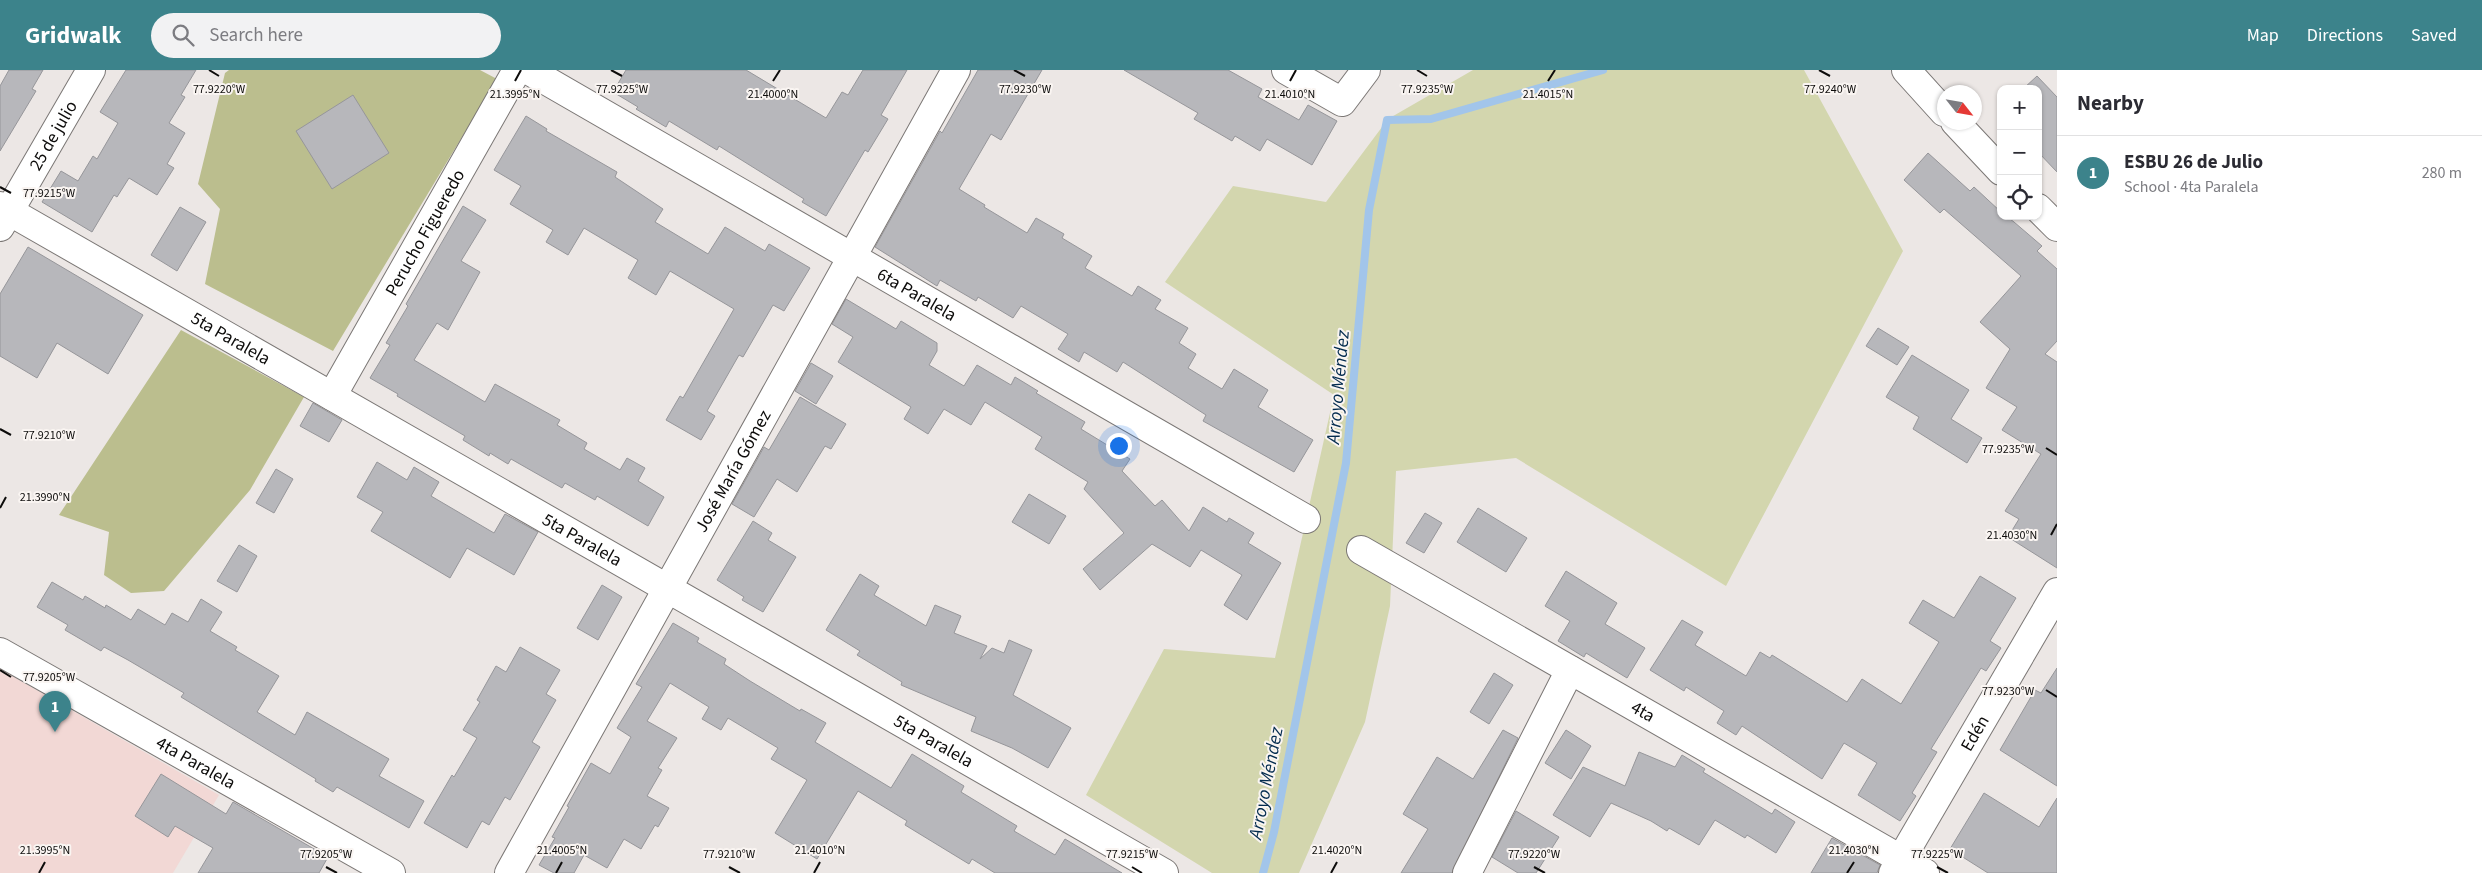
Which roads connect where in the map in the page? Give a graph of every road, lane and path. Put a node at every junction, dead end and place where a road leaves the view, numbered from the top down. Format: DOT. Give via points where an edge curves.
graph roads {
  1 [pos="91,70"];
  2 [pos="517,70"];
  3 [pos="528,70"];
  4 [pos="956,70"];
  5 [pos="1286,70"];
  6 [pos="1366,70"];
  7 [pos="1906,70"];
  8 [pos="1937,104"];
  9 [pos="1963,130"];
  10 [pos="1997,167"];
  11 [pos="2042,212"];
  12 [pos="3,214"];
  13 [pos="2057,227"];
  14 [pos="851,257"];
  15 [pos="332,396"];
  16 [pos="1306,519"];
  17 [pos="1361,550"];
  18 [pos="668,588"];
  19 [pos="2057,592"];
  20 [pos="0,652"];
  21 [pos="1570,670"];
  22 [pos="1897,866"];
  23 [pos="391,873"];
  24 [pos="509,873"];
  25 [pos="1164,873"];
  26 [pos="1467,873"];
  27 [pos="1925,873"];
  1 -- 12 [label="street, 25 de julio"];
  2 -- 15 [label="street, Perucho Figueredo"];
  3 -- 14 [label="street, 6ta Paralela"];
  4 -- 14 [label="street, José María Gómez"];
  5 -- 6 [label="street" via="1342,102"];
  7 -- 8 [label="street"];
  9 -- 10 [label="street"];
  11 -- 13 [label="street"];
  12 -- 15 [label="street, 5ta Paralela"];
  14 -- 16 [label="street, 6ta Paralela"];
  14 -- 18 [label="street, José María Gómez"];
  15 -- 18 [label="street, 5ta Paralela"];
  17 -- 21 [label="street, 4ta"];
  18 -- 24 [label="street, José María Gómez"];
  18 -- 25 [label="street, 5ta Paralela"];
  19 -- 22 [label="street, Edén"];
  20 -- 23 [label="street, 4ta Paralela"];
  21 -- 22 [label="street, 4ta"];
  21 -- 26 [label="street"];
  22 -- 27 [label="street, 4ta"];
}
